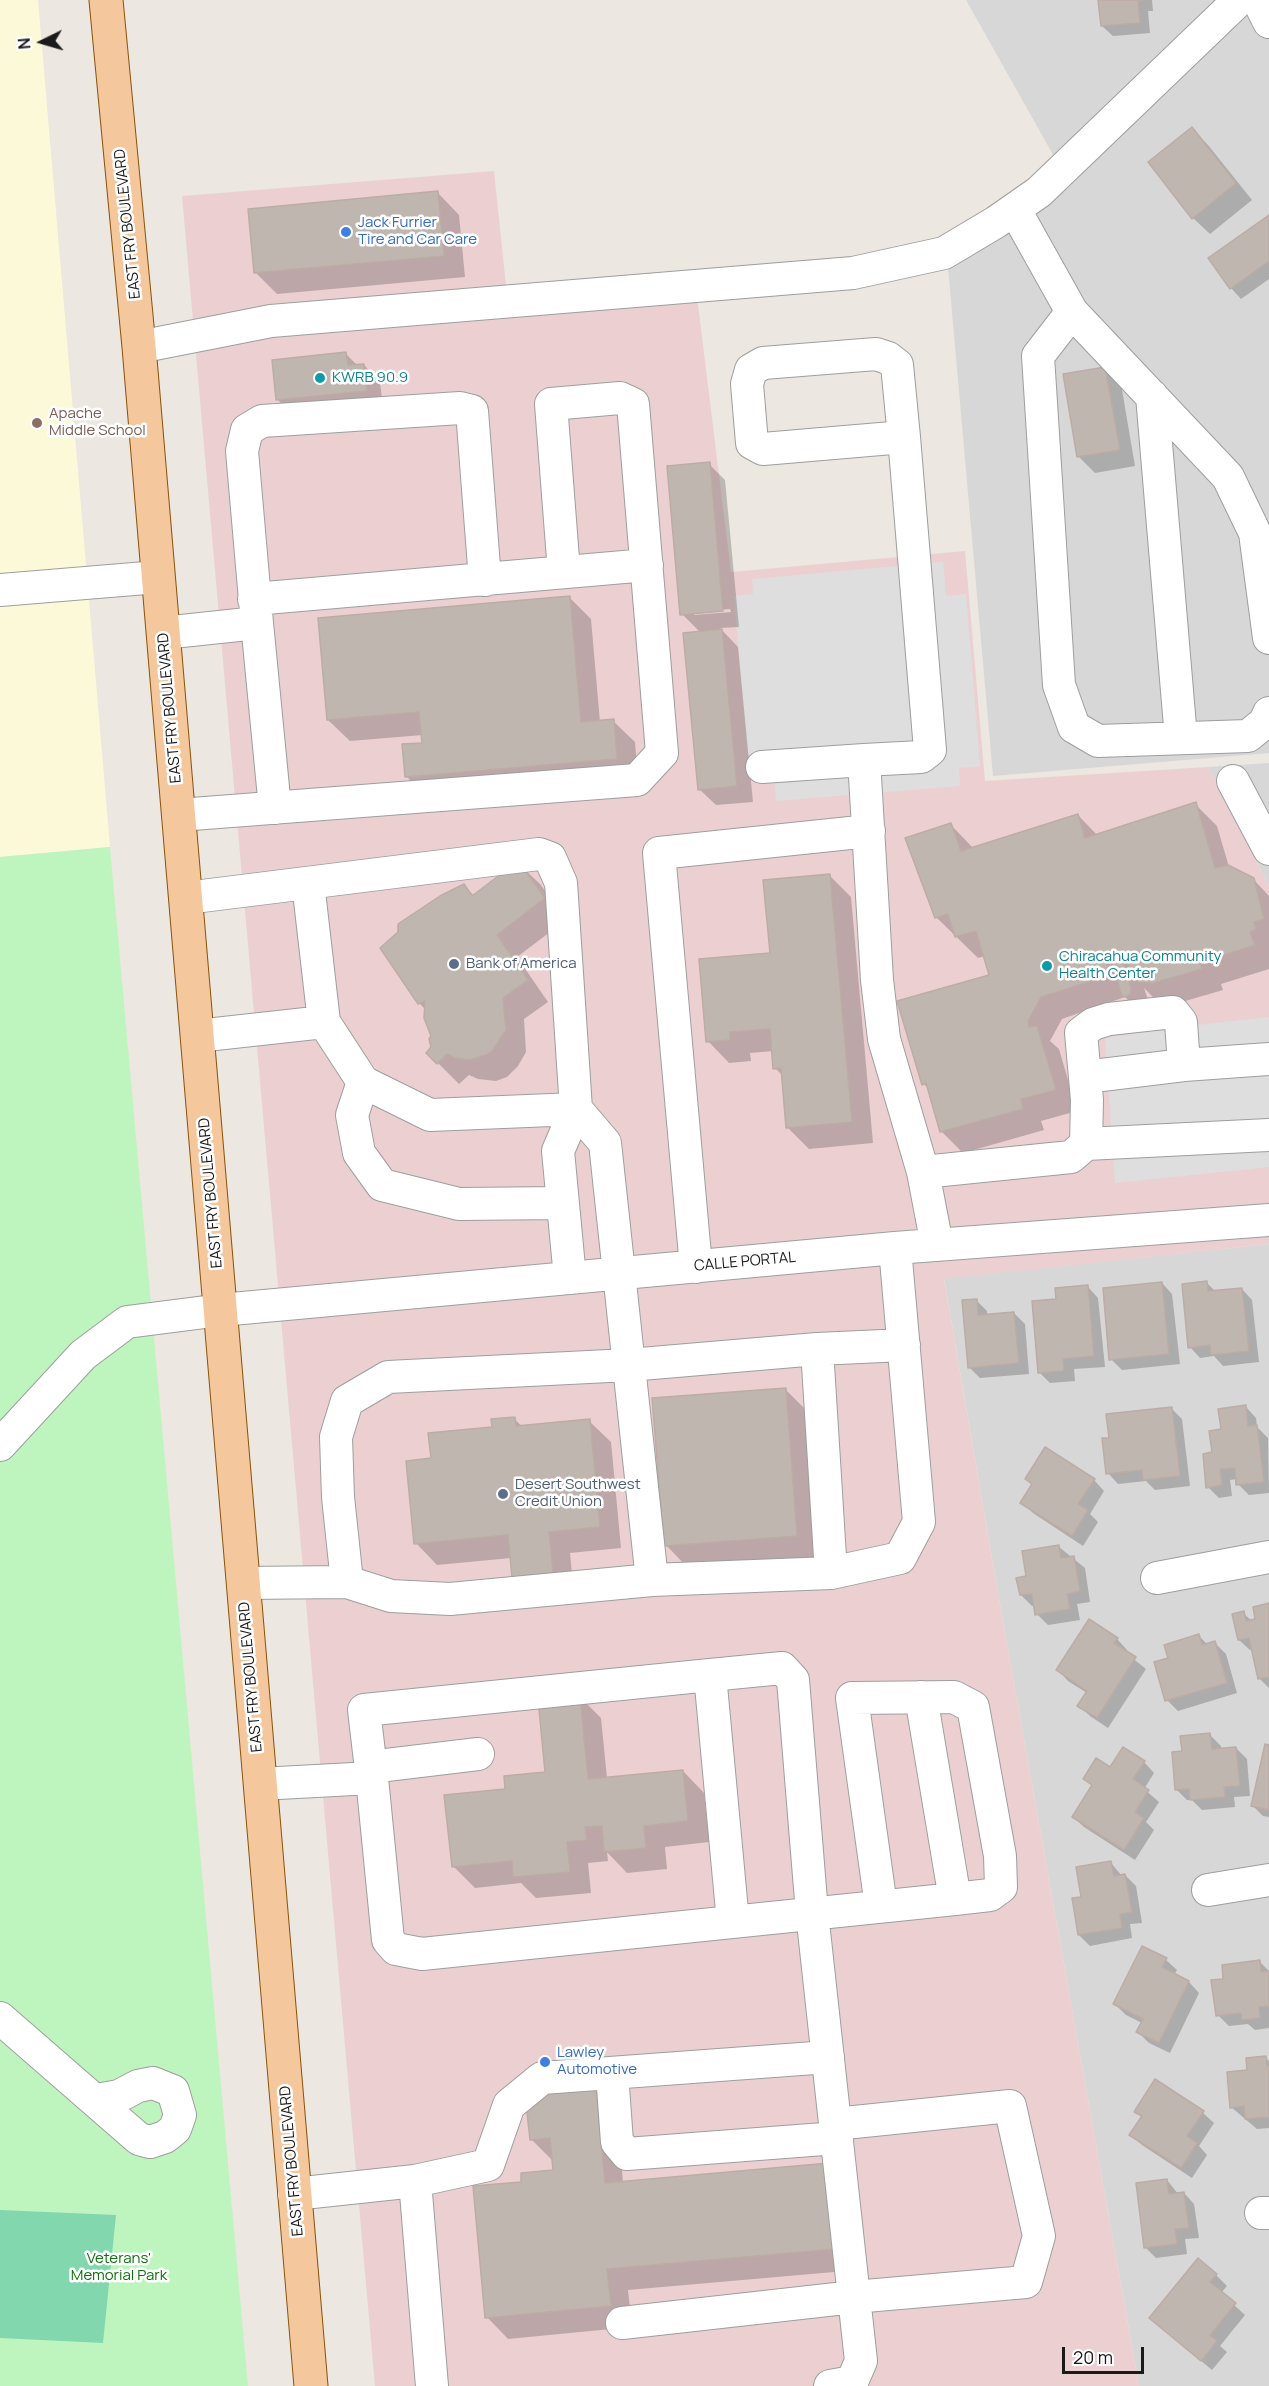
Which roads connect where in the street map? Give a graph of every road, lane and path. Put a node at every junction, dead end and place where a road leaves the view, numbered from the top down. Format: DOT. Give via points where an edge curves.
graph roads {
  1 [pos="106,0"];
  2 [pos="1239,0"];
  3 [pos="1258,0"];
  4 [pos="1269,22"];
  5 [pos="1015,210"];
  6 [pos="1072,312"];
  7 [pos="139,347"];
  8 [pos="1152,396"];
  9 [pos="904,437"];
  10 [pos="646,565"];
  11 [pos="564,572"];
  12 [pos="158,577"];
  13 [pos="485,580"];
  14 [pos="0,590"];
  15 [pos="255,611"];
  16 [pos="163,633"];
  17 [pos="1269,638"];
  18 [pos="1269,713"];
  19 [pos="1181,738"];
  20 [pos="864,760"];
  21 [pos="762,767"];
  22 [pos="1233,781"];
  23 [pos="275,808"];
  24 [pos="179,815"];
  25 [pos="868,831"];
  26 [pos="1269,849"];
  27 [pos="308,883"];
  28 [pos="186,898"];
  29 [pos="324,1022"];
  30 [pos="197,1036"];
  31 [pos="1269,1059"];
  32 [pos="1184,1065"];
  33 [pos="1085,1077"];
  34 [pos="363,1082"];
  35 [pos="576,1109"];
  36 [pos="1269,1135"];
  37 [pos="1086,1144"];
  38 [pos="923,1172"];
  39 [pos="562,1203"];
  40 [pos="1269,1220"];
  41 [pos="937,1245"];
  42 [pos="896,1248"];
  43 [pos="696,1267"];
  44 [pos="620,1273"];
  45 [pos="570,1278"];
  46 [pos="221,1310"];
  47 [pos="904,1345"];
  48 [pos="817,1349"];
  49 [pos="629,1365"];
  50 [pos="0,1445"];
  51 [pos="1269,1557"];
  52 [pos="831,1573"];
  53 [pos="1157,1578"];
  54 [pos="652,1580"];
  55 [pos="347,1582"];
  56 [pos="243,1583"];
  57 [pos="710,1675"];
  58 [pos="921,1697"];
  59 [pos="478,1754"];
  60 [pos="371,1772"];
  61 [pos="260,1784"];
  62 [pos="1269,1880"];
  63 [pos="1208,1890"];
  64 [pos="955,1899"];
  65 [pos="881,1906"];
  66 [pos="812,1914"];
  67 [pos="733,1922"];
  68 [pos="0,2018"];
  69 [pos="828,2057"];
  70 [pos="612,2073"];
  71 [pos="96,2100"];
  72 [pos="836,2131"];
  73 [pos="415,2181"];
  74 [pos="294,2194"];
  75 [pos="854,2297"];
  76 [pos="622,2323"];
  77 [pos="310,2386"];
  78 [pos="432,2386"];
  79 [pos="830,2386"];
  1 -- 7 [label="main road, EAST FRY BOULEVARD"];
  2 -- 5 [label="street" via="1039,192"];
  3 -- 4 [label="street"];
  5 -- 6 [label="street"];
  5 -- 7 [label="street" via="944,253 853,273 271,321"];
  6 -- 8 [label="street"];
  6 -- 19 [label="street" via="1038,356 1059,685 1074,727 1098,741"];
  7 -- 12 [label="main road, EAST FRY BOULEVARD"];
  8 -- 17 [label="street" via="1228,477 1251,524"];
  8 -- 19 [label="street"];
  9 -- 9 [label="street" via="763,449 752,443 747,384 751,370 763,363 876,354 888,358 897,366"];
  9 -- 20 [label="street" via="930,750 921,757"];
  10 -- 11 [label="street"];
  10 -- 11 [label="street" via="633,404 620,398 551,404"];
  10 -- 23 [label="street" via="662,753 637,780"];
  11 -- 13 [label="street"];
  12 -- 14 [label="street"];
  12 -- 16 [label="main road, EAST FRY BOULEVARD"];
  13 -- 15 [label="street"];
  13 -- 15 [label="street" via="472,411 460,408 262,421 247,430 242,451"];
  15 -- 16 [label="street"];
  15 -- 23 [label="street"];
  16 -- 24 [label="main road, EAST FRY BOULEVARD"];
  18 -- 19 [label="street" via="1265,722 1248,736"];
  20 -- 21 [label="street"];
  20 -- 25 [label="street"];
  22 -- 26 [label="street"];
  23 -- 24 [label="street"];
  24 -- 28 [label="main road, EAST FRY BOULEVARD"];
  25 -- 38 [label="street" via="884,1040"];
  25 -- 43 [label="street" via="659,853"];
  27 -- 28 [label="street"];
  27 -- 29 [label="street"];
  27 -- 35 [label="street" via="539,854 550,858 561,883"];
  28 -- 30 [label="main road, EAST FRY BOULEVARD"];
  29 -- 30 [label="street"];
  29 -- 34 [label="street"];
  30 -- 46 [label="main road, EAST FRY BOULEVARD"];
  31 -- 32 [label="street"];
  32 -- 33 [label="street"];
  32 -- 33 [label="street" via="1181,1022 1173,1012 1120,1018 1093,1024 1081,1033"];
  33 -- 37 [label="street"];
  34 -- 35 [label="street" via="430,1115"];
  34 -- 39 [label="street" via="352,1115 359,1153 382,1185 459,1204"];
  35 -- 39 [label="street" via="558,1151"];
  35 -- 44 [label="street" via="605,1143"];
  36 -- 37 [label="street"];
  37 -- 38 [label="street" via="1071,1157"];
  38 -- 41 [label="street"];
  39 -- 45 [label="street"];
  40 -- 41 [label="street, CALLE PORTAL"];
  41 -- 42 [label="street, CALLE PORTAL"];
  42 -- 43 [label="street, CALLE PORTAL"];
  42 -- 47 [label="street"];
  43 -- 44 [label="street, CALLE PORTAL"];
  44 -- 45 [label="street, CALLE PORTAL"];
  44 -- 49 [label="street"];
  45 -- 46 [label="street, CALLE PORTAL"];
  46 -- 50 [label="street, CALLE PORTAL" via="127,1322 83,1355"];
  46 -- 56 [label="main road, EAST FRY BOULEVARD"];
  47 -- 48 [label="street"];
  47 -- 52 [label="street" via="919,1522 900,1558"];
  48 -- 49 [label="street"];
  48 -- 52 [label="street"];
  49 -- 54 [label="street"];
  49 -- 55 [label="street" via="388,1377 346,1401 336,1437"];
  51 -- 53 [label="street"];
  52 -- 54 [label="street"];
  54 -- 55 [label="street" via="450,1599 391,1596"];
  55 -- 56 [label="street"];
  56 -- 61 [label="main road, EAST FRY BOULEVARD"];
  57 -- 60 [label="street" via="364,1710"];
  57 -- 66 [label="street" via="782,1668 793,1680"];
  57 -- 67 [label="street"];
  58 -- 64 [label="street"];
  58 -- 64 [label="street" via="954,1697 973,1707 1000,1856 1001,1887 990,1895"];
  58 -- 65 [label="street" via="852,1698"];
  59 -- 60 [label="street"];
  60 -- 61 [label="street"];
  60 -- 67 [label="street" via="388,1940 396,1949 422,1954"];
  61 -- 74 [label="main road, EAST FRY BOULEVARD"];
  62 -- 63 [label="street"];
  64 -- 65 [label="street"];
  65 -- 66 [label="street"];
  66 -- 67 [label="street"];
  66 -- 69 [label="street"];
  68 -- 71 [label="street"];
  69 -- 70 [label="street"];
  69 -- 72 [label="street"];
  70 -- 72 [label="street" via="617,2142 627,2154"];
  70 -- 73 [label="street" via="542,2078 509,2105 488,2165"];
  72 -- 75 [label="street"];
  72 -- 75 [label="street" via="1010,2106 1039,2236 1026,2282"];
  73 -- 74 [label="street"];
  73 -- 78 [label="street"];
  74 -- 77 [label="main road, EAST FRY BOULEVARD"];
  75 -- 76 [label="street"];
  75 -- 79 [label="street" via="861,2361 852,2382"];
}
